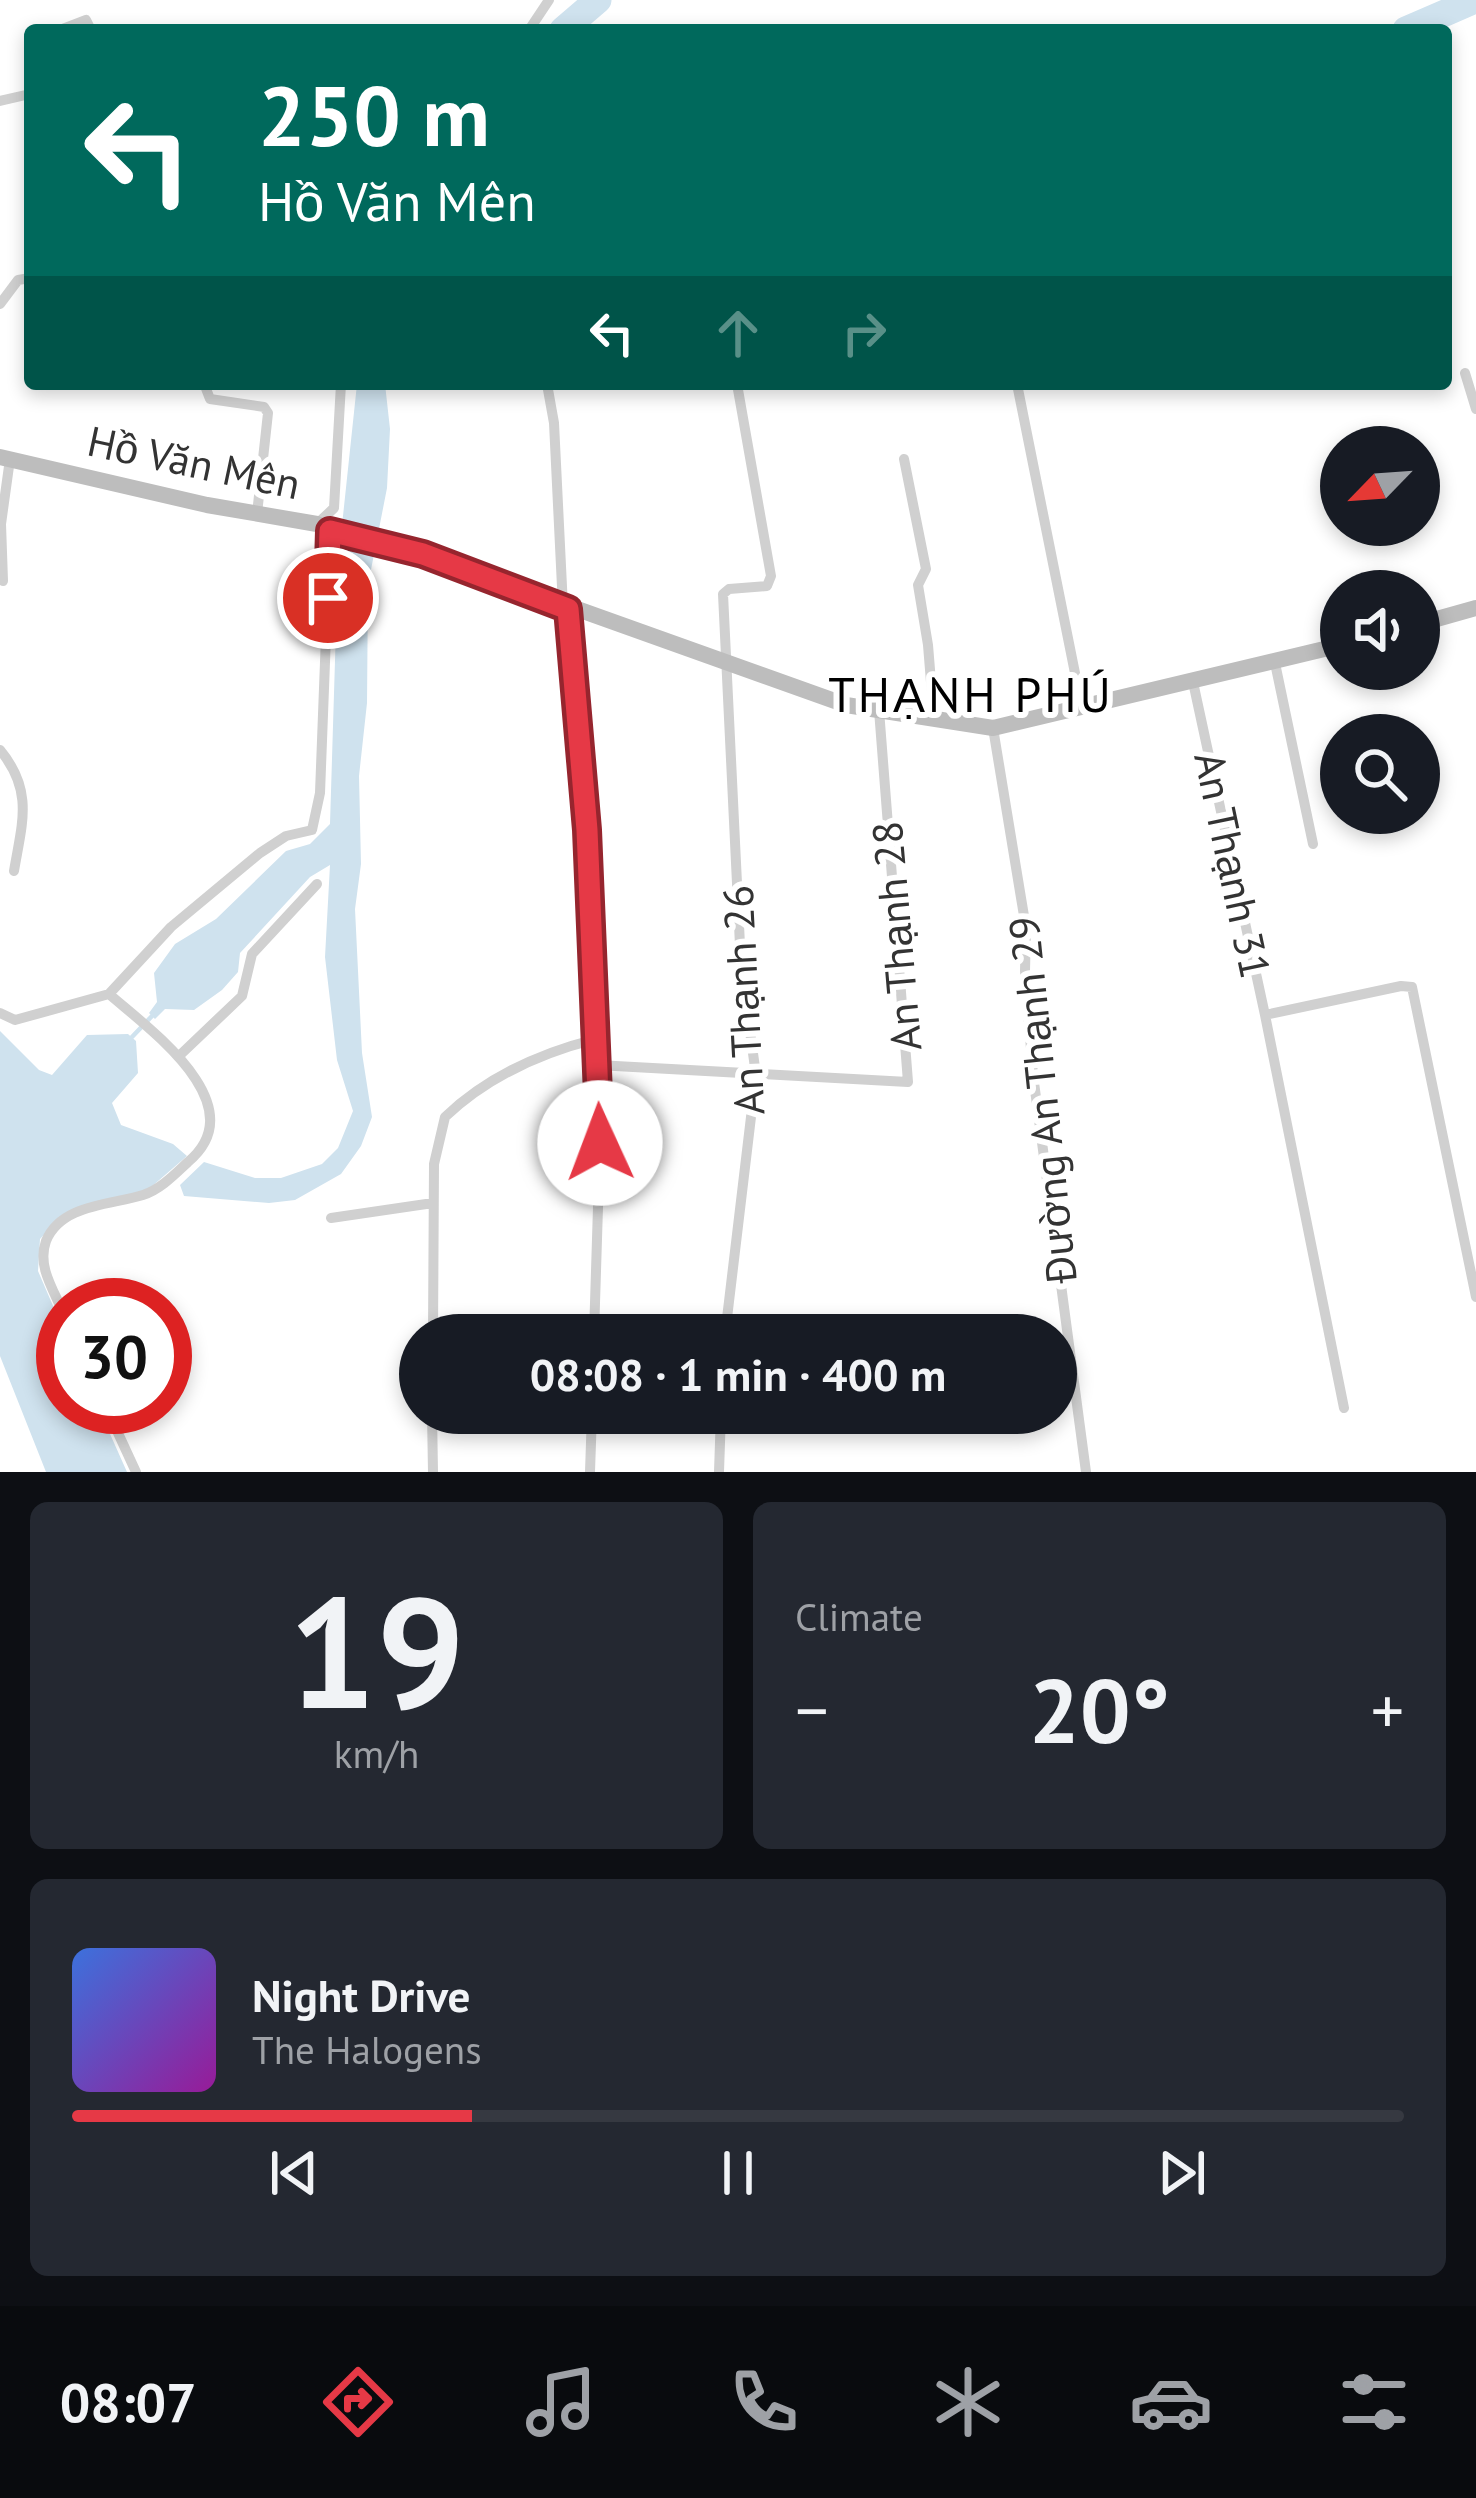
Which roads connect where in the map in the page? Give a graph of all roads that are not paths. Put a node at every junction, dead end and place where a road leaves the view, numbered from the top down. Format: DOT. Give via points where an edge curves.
graph roads {
  1 [pos="24,279"];
  2 [pos="0,304"];
  3 [pos="1465,373"];
  4 [pos="207,390"];
  5 [pos="340,390"];
  6 [pos="549,390"];
  7 [pos="738,390"];
  8 [pos="1019,390"];
  9 [pos="1476,409"];
  10 [pos="5,458"];
  11 [pos="904,458"];
  12 [pos="257,514"];
  13 [pos="328,529"];
  14 [pos="3,580"];
  15 [pos="566,608"];
  16 [pos="1476,608"];
  17 [pos="1440,618"];
  18 [pos="1320,651"];
  19 [pos="725,663"];
  20 [pos="1275,664"];
  21 [pos="1193,682"];
  22 [pos="1082,708"];
  23 [pos="879,710"];
  24 [pos="934,719"];
  25 [pos="993,728"];
  26 [pos="0,750"];
  27 [pos="1313,844"];
  28 [pos="14,871"];
  29 [pos="317,884"];
  30 [pos="109,994"];
  31 [pos="0,1013"];
  32 [pos="1265,1015"];
  33 [pos="596,1039"];
  34 [pos="179,1056"];
  35 [pos="597,1065"];
  36 [pos="756,1076"];
  37 [pos="433,1203"];
  38 [pos="331,1218"];
  39 [pos="48,1278"];
  40 [pos="1476,1297"];
  41 [pos="433,1314"];
  42 [pos="595,1314"];
  43 [pos="728,1314"];
  44 [pos="1344,1408"];
  45 [pos="118,1434"];
  46 [pos="432,1434"];
  47 [pos="591,1434"];
  48 [pos="720,1434"];
  49 [pos="136,1472"];
  50 [pos="433,1472"];
  51 [pos="590,1472"];
  52 [pos="719,1472"];
  53 [pos="1086,1472"];
  1 -- 2 [label="street"];
  3 -- 9 [label="street"];
  4 -- 12 [label="street" via="211,398 268,413"];
  5 -- 13 [label="street"];
  6 -- 15 [label="street"];
  7 -- 19 [label="street, An Thạnh 26" via="771,576 766,586 723,594"];
  8 -- 22 [label="street"];
  10 -- 12 [label="street, Hồ Văn Mên"];
  10 -- 14 [label="street"];
  11 -- 24 [label="street" via="926,568 918,586"];
  12 -- 13 [label="street, Hồ Văn Mên"];
  13 -- 15 [label="street, Hồ Văn Mên" via="423,554"];
  13 -- 30 [label="street" via="320,793 312,830 260,853 171,927"];
  15 -- 19 [label="street, Hồ Văn Mên"];
  15 -- 33 [label="street"];
  16 -- 17 [label="street"];
  18 -- 20 [label="street, Hồ Văn Mên"];
  19 -- 23 [label="street, Hồ Văn Mên"];
  19 -- 36 [label="street, An Thạnh 26" via="741,966"];
  20 -- 21 [label="street, Hồ Văn Mên"];
  20 -- 27 [label="street"];
  21 -- 22 [label="street, Hồ Văn Mên"];
  21 -- 32 [label="street, An Thạnh 31"];
  22 -- 25 [label="street, Hồ Văn Mên"];
  23 -- 24 [label="street, Hồ Văn Mên"];
  23 -- 36 [label="street, An Thạnh 28" via="908,1082"];
  24 -- 25 [label="street, Hồ Văn Mên"];
  25 -- 53 [label="street, Đường An Thạnh 29" via="1026,928 1034,1076"];
  26 -- 28 [label="street" via="24,796"];
  29 -- 34 [label="street" via="253,954 242,996"];
  30 -- 31 [label="street" via="14,1020"];
  30 -- 34 [label="street"];
  32 -- 40 [label="street, An Thạnh 31" via="1412,987"];
  32 -- 44 [label="street"];
  33 -- 35 [label="street"];
  33 -- 37 [label="street" via="544,1052 445,1118"];
  34 -- 39 [label="street" via="207,1101 201,1151 151,1192 74,1212 56,1226 42,1263"];
  35 -- 36 [label="street"];
  35 -- 42 [label="street"];
  36 -- 43 [label="street, An Thạnh 26"];
  37 -- 38 [label="street"];
  37 -- 41 [label="street"];
  45 -- 49 [label="street"];
  46 -- 50 [label="street"];
  47 -- 51 [label="street"];
  48 -- 52 [label="street"];
}
